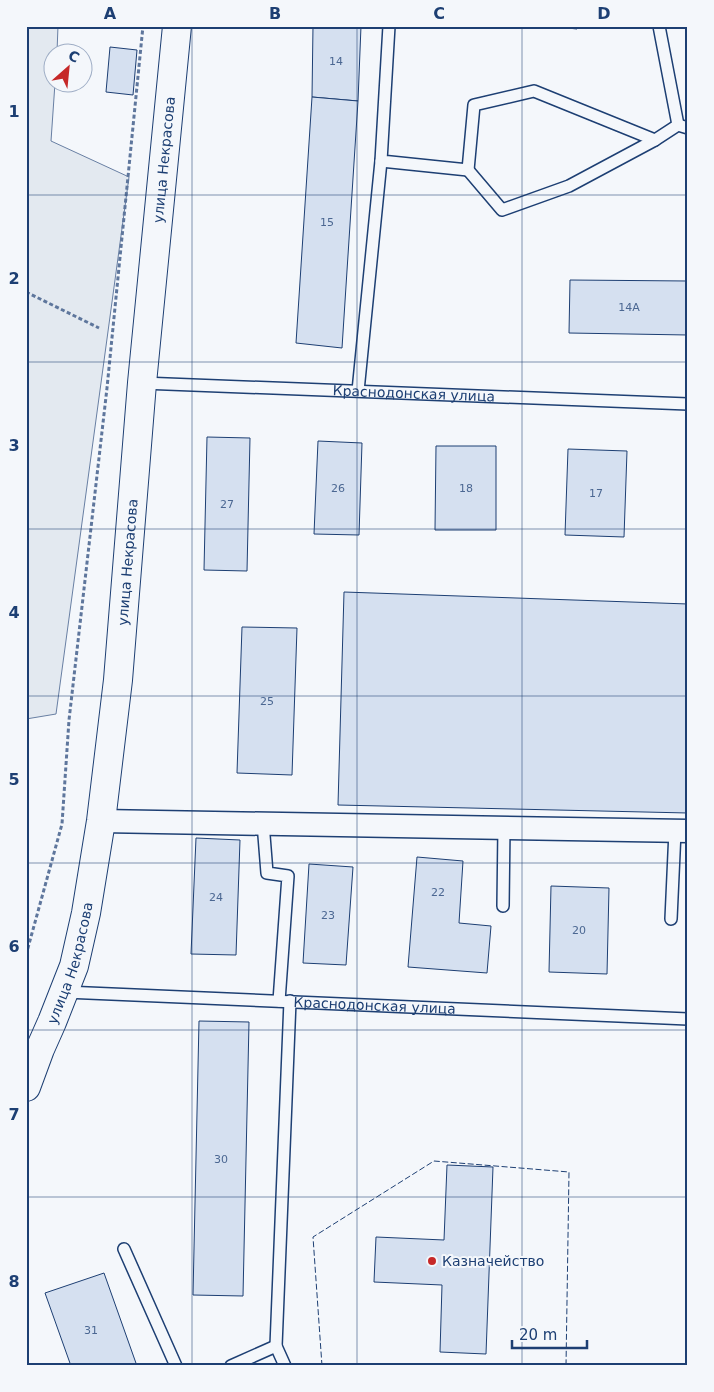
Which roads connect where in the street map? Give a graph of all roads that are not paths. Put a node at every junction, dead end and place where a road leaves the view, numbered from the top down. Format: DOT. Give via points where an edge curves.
graph roads {
  1 [pos="177,26"];
  2 [pos="389,26"];
  3 [pos="659,26"];
  4 [pos="683,126"];
  5 [pos="654,140"];
  6 [pos="381,161"];
  7 [pos="468,170"];
  8 [pos="142,383"];
  9 [pos="358,391"];
  10 [pos="688,404"];
  11 [pos="101,820"];
  12 [pos="263,824"];
  13 [pos="504,828"];
  14 [pos="681,831"];
  15 [pos="503,906"];
  16 [pos="671,919"];
  17 [pos="63,992"];
  18 [pos="285,1001"];
  19 [pos="688,1019"];
  20 [pos="26,1087"];
  21 [pos="124,1249"];
  22 [pos="276,1346"];
  23 [pos="176,1366"];
  24 [pos="231,1366"];
  25 [pos="285,1366"];
  1 -- 8 [label="main road, улица Некрасова"];
  2 -- 6 [label="lane"];
  3 -- 4 [label="lane"];
  4 -- 5 [label="lane"];
  5 -- 7 [label="lane" via="569,186 502,210"];
  5 -- 7 [label="lane" via="534,92 474,105"];
  6 -- 7 [label="lane"];
  6 -- 9 [label="lane"];
  8 -- 9 [label="lane, Краснодонская улица"];
  8 -- 11 [label="main road, улица Некрасова" via="118,680"];
  9 -- 10 [label="lane, Краснодонская улица"];
  11 -- 12 [label="street"];
  11 -- 17 [label="main road, улица Некрасова" via="86,913 74,966"];
  12 -- 13 [label="street"];
  12 -- 18 [label="lane" via="267,873 288,876"];
  13 -- 14 [label="street"];
  13 -- 15 [label="lane"];
  14 -- 16 [label="lane"];
  17 -- 18 [label="lane, Краснодонская улица"];
  17 -- 20 [label="main road, улица Некрасова"];
  18 -- 19 [label="lane, Краснодонская улица"];
  18 -- 22 [label="lane"];
  21 -- 23 [label="lane"];
  22 -- 24 [label="lane"];
  22 -- 25 [label="lane"];
}
